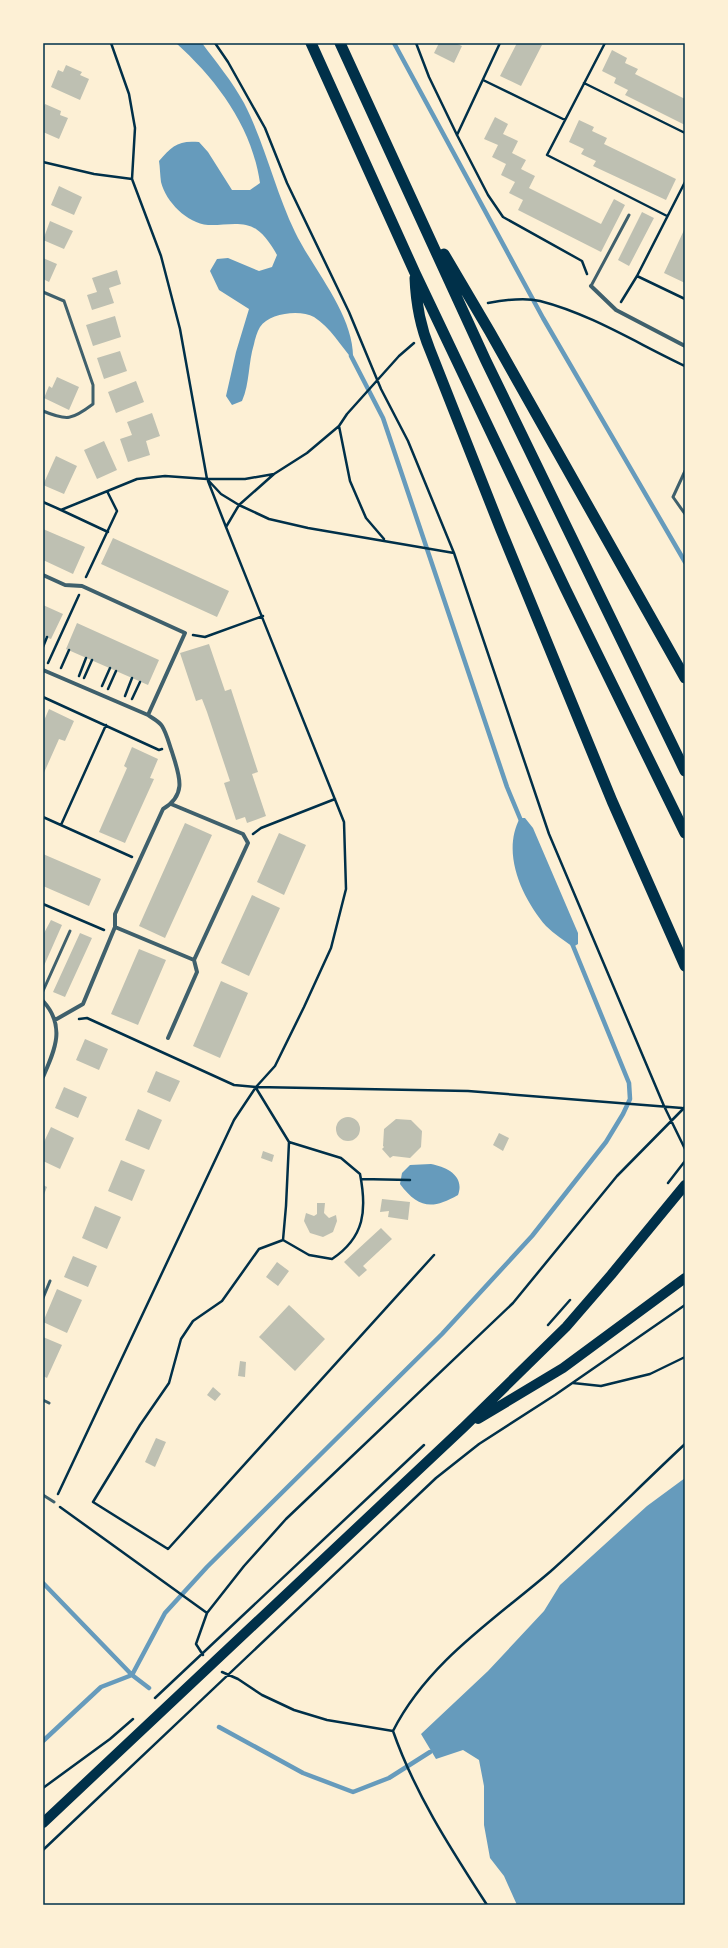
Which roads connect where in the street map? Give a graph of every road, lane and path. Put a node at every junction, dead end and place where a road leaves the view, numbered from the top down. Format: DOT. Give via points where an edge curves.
graph roads {
  1 [pos="111,43"];
  2 [pos="215,43"];
  3 [pos="311,43"];
  4 [pos="340,43"];
  5 [pos="416,43"];
  6 [pos="500,43"];
  7 [pos="605,43"];
  8 [pos="483,80"];
  9 [pos="584,83"];
  10 [pos="565,120"];
  11 [pos="685,133"];
  12 [pos="457,135"];
  13 [pos="43,162"];
  14 [pos="132,179"];
  15 [pos="685,182"];
  16 [pos="419,215"];
  17 [pos="629,215"];
  18 [pos="667,216"];
  19 [pos="415,273"];
  20 [pos="637,276"];
  21 [pos="591,286"];
  22 [pos="43,292"];
  23 [pos="685,299"];
  24 [pos="616,310"];
  25 [pos="569,311"];
  26 [pos="685,346"];
  27 [pos="685,366"];
  28 [pos="43,411"];
  29 [pos="347,414"];
  30 [pos="339,426"];
  31 [pos="685,471"];
  32 [pos="274,474"];
  33 [pos="207,479"];
  34 [pos="43,502"];
  35 [pos="240,505"];
  36 [pos="61,510"];
  37 [pos="685,514"];
  38 [pos="226,527"];
  39 [pos="108,532"];
  40 [pos="384,540"];
  41 [pos="454,553"];
  42 [pos="43,575"];
  43 [pos="263,616"];
  44 [pos="185,633"];
  45 [pos="47,637"];
  46 [pos="43,647"];
  47 [pos="69,650"];
  48 [pos="86,658"];
  49 [pos="92,660"];
  50 [pos="110,668"];
  51 [pos="116,671"];
  52 [pos="44,672"];
  53 [pos="58,676"];
  54 [pos="132,678"];
  55 [pos="685,678"];
  56 [pos="140,682"];
  57 [pos="75,684"];
  58 [pos="81,686"];
  59 [pos="99,694"];
  60 [pos="104,696"];
  61 [pos="43,697"];
  62 [pos="121,704"];
  63 [pos="129,706"];
  64 [pos="148,715"];
  65 [pos="106,725"];
  66 [pos="170,746"];
  67 [pos="685,771"];
  68 [pos="335,798"];
  69 [pos="171,804"];
  70 [pos="43,817"];
  71 [pos="62,826"];
  72 [pos="685,833"];
  73 [pos="246,838"];
  74 [pos="140,860"];
  75 [pos="43,904"];
  76 [pos="115,927"];
  77 [pos="70,931"];
  78 [pos="112,934"];
  79 [pos="194,960"];
  80 [pos="685,966"];
  81 [pos="43,991"];
  82 [pos="43,1001"];
  83 [pos="55,1020"];
  84 [pos="168,1038"];
  85 [pos="43,1077"];
  86 [pos="256,1087"];
  87 [pos="664,1106"];
  88 [pos="684,1108"];
  89 [pos="671,1121"];
  90 [pos="290,1142"];
  91 [pos="685,1149"];
  92 [pos="685,1161"];
  93 [pos="361,1179"];
  94 [pos="410,1180"];
  95 [pos="685,1185"];
  96 [pos="664,1188"];
  97 [pos="283,1240"];
  98 [pos="434,1255"];
  99 [pos="685,1278"];
  100 [pos="50,1282"];
  101 [pos="573,1297"];
  102 [pos="43,1298"];
  103 [pos="685,1304"];
  104 [pos="547,1326"];
  105 [pos="685,1357"];
  106 [pos="572,1383"];
  107 [pos="43,1400"];
  108 [pos="49,1403"];
  109 [pos="464,1427"];
  110 [pos="426,1443"];
  111 [pos="685,1444"];
  112 [pos="43,1495"];
  113 [pos="54,1502"];
  114 [pos="207,1613"];
  115 [pos="201,1654"];
  116 [pos="210,1666"];
  117 [pos="229,1675"];
  118 [pos="152,1701"];
  119 [pos="136,1716"];
  120 [pos="393,1731"];
  121 [pos="43,1788"];
  122 [pos="43,1823"];
  123 [pos="43,1850"];
  124 [pos="487,1905"];
  1 -- 14 [label="path" via="129,94 135,128"];
  2 -- 41 [label="path" via="265,128 287,183 408,441"];
  3 -- 19 [label="highway"];
  4 -- 16 [label="highway"];
  5 -- 12 [label="path"];
  6 -- 8 [label="path"];
  7 -- 9 [label="path"];
  8 -- 10 [label="path"];
  8 -- 12 [label="path"];
  9 -- 10 [label="path"];
  9 -- 11 [label="path"];
  10 -- 18 [label="path" via="547,155"];
  12 -- 21 [label="path" via="488,195 503,217 582,261"];
  13 -- 14 [label="path" via="94,174"];
  14 -- 33 [label="path" via="161,256 180,329"];
  15 -- 18 [label="path"];
  16 -- 55 [label="highway" via="486,325"];
  16 -- 67 [label="highway" via="496,381"];
  17 -- 21 [label="lane"];
  18 -- 20 [label="path"];
  19 -- 72 [label="highway"];
  19 -- 80 [label="highway" via="416,301 421,328 612,801"];
  20 -- 23 [label="path"];
  20 -- 24 [label="path"];
  21 -- 24 [label="street"];
  22 -- 28 [label="lane" via="64,301 93,385 93,404 70,418 60,418"];
  24 -- 26 [label="street"];
  25 -- 27 [label="path"];
  29 -- 30 [label="path"];
  30 -- 32 [label="path" via="307,454"];
  30 -- 40 [label="path" via="350,481 366,518"];
  31 -- 37 [label="lane" via="673,496"];
  32 -- 33 [label="path" via="245,479"];
  32 -- 35 [label="path"];
  33 -- 35 [label="path" via="221,494"];
  33 -- 36 [label="path" via="164,476 137,479"];
  33 -- 38 [label="path"];
  34 -- 36 [label="path"];
  35 -- 38 [label="path"];
  35 -- 40 [label="path" via="269,519"];
  36 -- 39 [label="path"];
  38 -- 43 [label="path"];
  40 -- 41 [label="path"];
  41 -- 87 [label="path" via="549,834"];
  42 -- 44 [label="street" via="66,585 82,586"];
  43 -- 44 [label="path" via="205,637"];
  43 -- 68 [label="path"];
  44 -- 64 [label="street"];
  45 -- 46 [label="path"];
  47 -- 53 [label="path"];
  48 -- 57 [label="path"];
  49 -- 58 [label="path"];
  50 -- 59 [label="path"];
  51 -- 60 [label="path"];
  52 -- 53 [label="street"];
  53 -- 57 [label="street"];
  54 -- 62 [label="path"];
  56 -- 63 [label="path"];
  57 -- 58 [label="street"];
  58 -- 59 [label="street"];
  59 -- 60 [label="street"];
  60 -- 62 [label="street"];
  61 -- 65 [label="path"];
  62 -- 63 [label="street"];
  63 -- 64 [label="street"];
  64 -- 66 [label="street" via="162,726"];
  65 -- 66 [label="path" via="159,750"];
  65 -- 71 [label="path"];
  66 -- 69 [label="street" via="180,778 180,787"];
  68 -- 73 [label="path" via="261,828"];
  68 -- 86 [label="path" via="344,822 346,889 331,948 275,1066"];
  69 -- 73 [label="street"];
  69 -- 74 [label="street" via="163,809"];
  70 -- 71 [label="path"];
  71 -- 74 [label="path"];
  73 -- 79 [label="street" via="248,843"];
  74 -- 76 [label="street" via="115,914"];
  75 -- 78 [label="path"];
  76 -- 78 [label="street"];
  76 -- 79 [label="street"];
  77 -- 81 [label="lane"];
  78 -- 83 [label="street" via="82,1004"];
  79 -- 84 [label="street" via="197,972"];
  82 -- 83 [label="street"];
  83 -- 85 [label="street" via="56,1046"];
  83 -- 86 [label="path" via="87,1018 234,1085"];
  86 -- 87 [label="path" via="468,1091"];
  86 -- 90 [label="path"];
  86 -- 113 [label="path" via="234,1120"];
  87 -- 88 [label="path"];
  87 -- 89 [label="path"];
  88 -- 89 [label="path"];
  89 -- 91 [label="path"];
  89 -- 114 [label="path" via="617,1176 513,1303 286,1519"];
  90 -- 93 [label="path" via="341,1158 360,1174"];
  90 -- 97 [label="path"];
  92 -- 96 [label="path"];
  93 -- 94 [label="path"];
  93 -- 97 [label="path" via="364,1194 360,1228 344,1251 332,1259 309,1255"];
  95 -- 109 [label="main road" via="566,1327"];
  97 -- 98 [label="path" via="259,1249 222,1301 193,1321 181,1339 168,1383 93,1502 168,1549"];
  99 -- 109 [label="main road" via="563,1368"];
  100 -- 102 [label="lane"];
  101 -- 104 [label="path"];
  103 -- 106 [label="path"];
  105 -- 106 [label="path" via="650,1374 601,1386"];
  106 -- 117 [label="path" via="480,1444 436,1478"];
  107 -- 108 [label="lane"];
  109 -- 116 [label="main road"];
  110 -- 115 [label="path"];
  111 -- 120 [label="path" via="552,1570 445,1660 405,1708"];
  112 -- 113 [label="lane"];
  113 -- 114 [label="path"];
  114 -- 115 [label="path" via="196,1644"];
  115 -- 116 [label="path"];
  115 -- 118 [label="path"];
  116 -- 117 [label="path"];
  116 -- 122 [label="main road"];
  117 -- 120 [label="path" via="294,1710 327,1720"];
  117 -- 123 [label="path"];
  119 -- 121 [label="path" via="110,1739"];
  120 -- 124 [label="path" via="411,1777 433,1818"];
}
